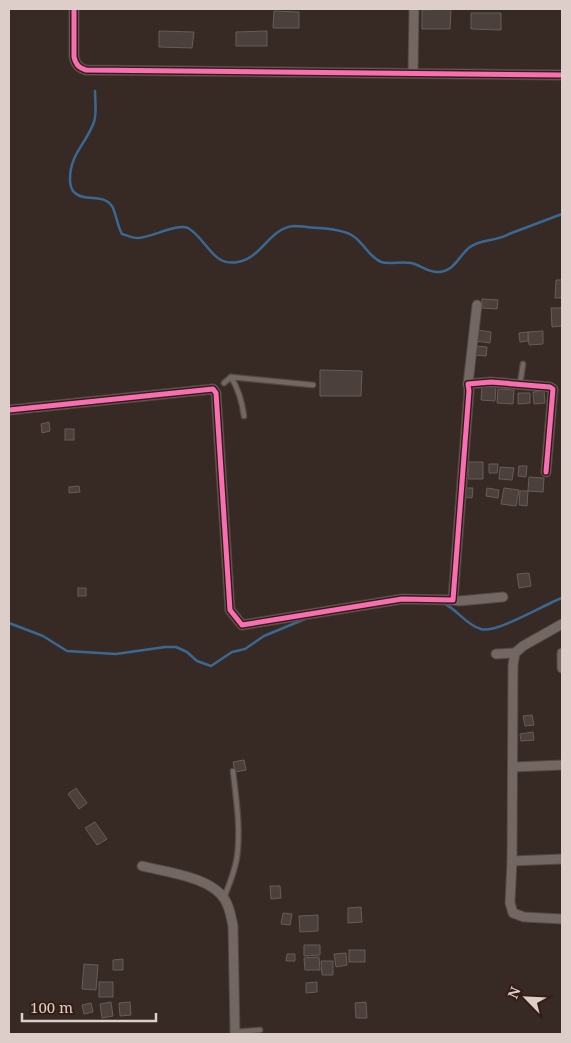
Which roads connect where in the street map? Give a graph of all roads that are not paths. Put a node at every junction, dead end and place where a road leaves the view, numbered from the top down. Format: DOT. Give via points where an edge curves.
graph roads {
  1 [pos="74,9"];
  2 [pos="414,9"];
  3 [pos="413,73"];
  4 [pos="562,75"];
  5 [pos="476,305"];
  6 [pos="523,364"];
  7 [pos="231,377"];
  8 [pos="224,383"];
  9 [pos="468,384"];
  10 [pos="520,384"];
  11 [pos="314,386"];
  12 [pos="9,410"];
  13 [pos="244,416"];
  14 [pos="546,472"];
  15 [pos="503,597"];
  16 [pos="453,600"];
  17 [pos="562,624"];
  18 [pos="515,653"];
  19 [pos="562,653"];
  20 [pos="496,654"];
  21 [pos="562,668"];
  22 [pos="562,765"];
  23 [pos="513,767"];
  24 [pos="233,771"];
  25 [pos="562,859"];
  26 [pos="512,861"];
  27 [pos="142,866"];
  28 [pos="224,898"];
  29 [pos="562,919"];
  30 [pos="260,1030"];
  31 [pos="235,1033"];
  1 -- 3 [label="street" via="75,64 86,70"];
  2 -- 3 [label="street"];
  3 -- 4 [label="street"];
  5 -- 9 [label="street"];
  6 -- 10 [label="lane"];
  7 -- 8 [label="lane"];
  7 -- 11 [label="lane"];
  7 -- 13 [label="lane" via="242,398"];
  9 -- 10 [label="street"];
  9 -- 16 [label="street"];
  10 -- 14 [label="street" via="553,389"];
  12 -- 16 [label="street" via="216,388 230,610 242,626 402,599"];
  15 -- 16 [label="street"];
  17 -- 18 [label="street"];
  18 -- 20 [label="street"];
  18 -- 23 [label="street"];
  19 -- 21 [label="street"];
  22 -- 23 [label="street"];
  23 -- 26 [label="street"];
  24 -- 28 [label="lane" via="238,847"];
  25 -- 26 [label="street"];
  26 -- 29 [label="street" via="510,903 513,913 524,917"];
  27 -- 28 [label="street" via="198,880"];
  28 -- 31 [label="street" via="233,926"];
  30 -- 31 [label="lane"];
}
